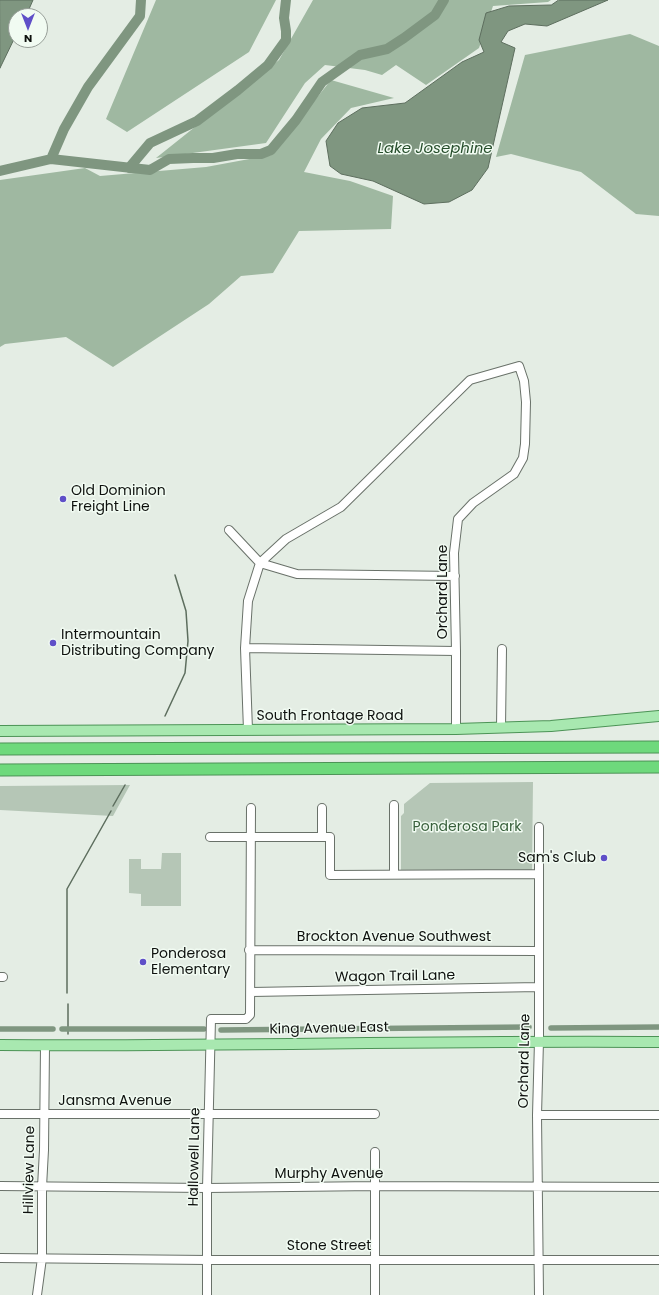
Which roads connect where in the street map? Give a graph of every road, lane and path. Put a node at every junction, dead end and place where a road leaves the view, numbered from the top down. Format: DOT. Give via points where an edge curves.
graph roads {
  1 [pos="229,530"];
  2 [pos="260,563"];
  3 [pos="455,576"];
  4 [pos="245,648"];
  5 [pos="502,649"];
  6 [pos="456,652"];
  7 [pos="659,716"];
  8 [pos="501,728"];
  9 [pos="456,729"];
  10 [pos="248,730"];
  11 [pos="0,731"];
  12 [pos="659,747"];
  13 [pos="0,749"];
  14 [pos="659,767"];
  15 [pos="0,770"];
  16 [pos="394,805"];
  17 [pos="251,808"];
  18 [pos="322,808"];
  19 [pos="539,826"];
  20 [pos="210,837"];
  21 [pos="250,837"];
  22 [pos="322,837"];
  23 [pos="394,874"];
  24 [pos="538,874"];
  25 [pos="249,950"];
  26 [pos="538,951"];
  27 [pos="539,987"];
  28 [pos="251,992"];
  29 [pos="539,1041"];
  30 [pos="659,1042"];
  31 [pos="211,1044"];
  32 [pos="0,1045"];
  33 [pos="45,1045"];
  34 [pos="0,1114"];
  35 [pos="45,1114"];
  36 [pos="208,1114"];
  37 [pos="375,1114"];
  38 [pos="659,1114"];
  39 [pos="537,1115"];
  40 [pos="375,1152"];
  41 [pos="0,1186"];
  42 [pos="42,1186"];
  43 [pos="376,1186"];
  44 [pos="659,1187"];
  45 [pos="207,1188"];
  46 [pos="538,1188"];
  47 [pos="0,1258"];
  48 [pos="42,1258"];
  49 [pos="376,1259"];
  50 [pos="208,1260"];
  51 [pos="539,1260"];
  52 [pos="659,1260"];
  53 [pos="37,1295"];
  54 [pos="207,1295"];
  55 [pos="376,1295"];
  56 [pos="539,1295"];
  1 -- 2 [label="street"];
  2 -- 3 [label="street" via="297,574"];
  2 -- 3 [label="street, Orchard Lane" via="286,539 341,507 470,380 519,366 524,381 526,402 522,458 514,474 473,503 458,519 454,553"];
  2 -- 4 [label="street" via="248,601"];
  3 -- 6 [label="street, Orchard Lane"];
  4 -- 6 [label="street"];
  4 -- 10 [label="street"];
  5 -- 8 [label="street"];
  6 -- 9 [label="street, Orchard Lane"];
  7 -- 8 [label="main road, South Frontage Road"];
  8 -- 9 [label="main road, South Frontage Road"];
  9 -- 10 [label="main road, South Frontage Road"];
  10 -- 11 [label="main road, South Frontage Road"];
  12 -- 13 [label="highway"];
  14 -- 15 [label="highway"];
  16 -- 23 [label="street"];
  17 -- 21 [label="street"];
  18 -- 22 [label="street"];
  19 -- 24 [label="street, Orchard Lane"];
  20 -- 21 [label="street"];
  21 -- 22 [label="street"];
  21 -- 25 [label="street"];
  22 -- 23 [label="street" via="330,837 330,875"];
  23 -- 24 [label="street"];
  24 -- 26 [label="street, Orchard Lane"];
  25 -- 26 [label="street, Brockton Avenue Southwest"];
  25 -- 28 [label="street"];
  26 -- 27 [label="street, Orchard Lane"];
  27 -- 28 [label="street, Wagon Trail Lane"];
  27 -- 29 [label="street, Orchard Lane"];
  28 -- 31 [label="street, Hallowell Lane" via="250,1015 246,1019 211,1019"];
  29 -- 30 [label="main road, King Avenue East"];
  29 -- 31 [label="main road, King Avenue East"];
  29 -- 39 [label="street, Orchard Lane"];
  31 -- 33 [label="main road, King Avenue East"];
  31 -- 36 [label="street, Hallowell Lane"];
  32 -- 33 [label="main road, King Avenue East"];
  33 -- 35 [label="street, Hillview Lane"];
  34 -- 35 [label="street, Jansma Avenue"];
  35 -- 36 [label="street, Jansma Avenue"];
  35 -- 42 [label="street, Hillview Lane"];
  36 -- 37 [label="street, Jansma Avenue"];
  36 -- 45 [label="street, Hallowell Lane"];
  38 -- 39 [label="street"];
  39 -- 46 [label="street, Orchard Lane"];
  40 -- 43 [label="street"];
  41 -- 42 [label="street, Murphy Avenue"];
  42 -- 45 [label="street, Murphy Avenue"];
  42 -- 48 [label="street, Hillview Lane"];
  43 -- 45 [label="street, Murphy Avenue"];
  43 -- 46 [label="street, Murphy Avenue"];
  43 -- 49 [label="street"];
  44 -- 46 [label="street, Murphy Avenue"];
  45 -- 50 [label="street, Hallowell Lane"];
  46 -- 51 [label="street, Orchard Lane"];
  47 -- 48 [label="street, Stone Street"];
  48 -- 50 [label="street, Stone Street"];
  48 -- 53 [label="street, Hillview Lane"];
  49 -- 50 [label="street, Stone Street"];
  49 -- 51 [label="street, Stone Street"];
  49 -- 55 [label="street"];
  50 -- 54 [label="street, Hallowell Lane"];
  51 -- 52 [label="street, Stone Street"];
  51 -- 56 [label="street, Orchard Lane"];
}
